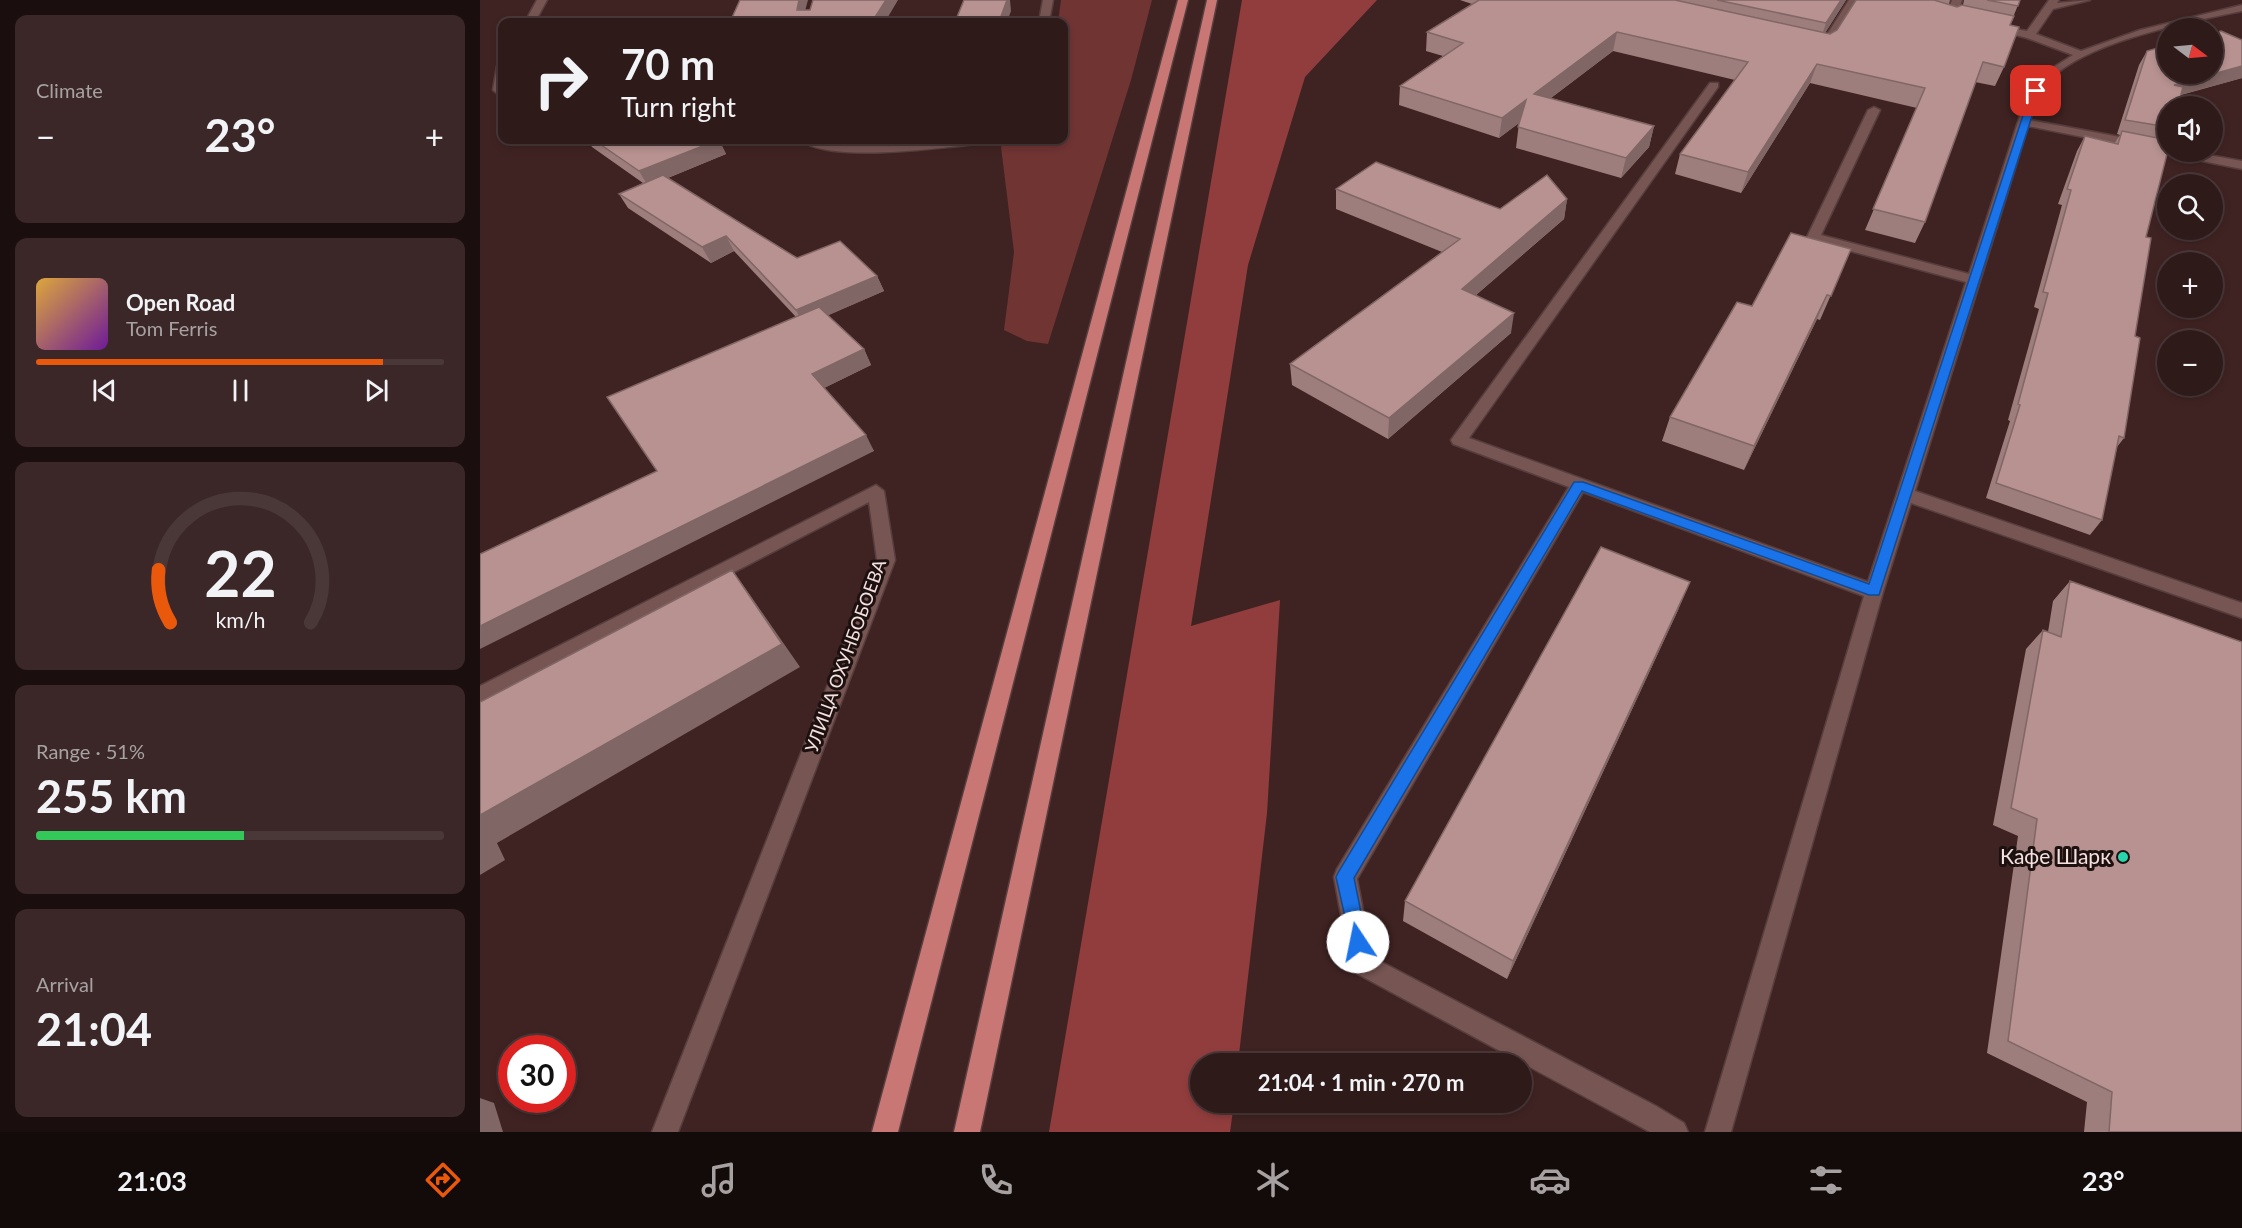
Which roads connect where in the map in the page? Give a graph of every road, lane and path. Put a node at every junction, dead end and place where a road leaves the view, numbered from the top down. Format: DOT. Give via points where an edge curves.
graph roads {
  1 [pos="542,0"];
  2 [pos="1048,0"];
  3 [pos="1184,0"];
  4 [pos="1212,0"];
  5 [pos="1854,0"];
  6 [pos="1957,0"];
  7 [pos="2085,0"];
  8 [pos="2052,4"];
  9 [pos="2242,8"];
  10 [pos="1939,17"];
  11 [pos="532,18"];
  12 [pos="1045,18"];
  13 [pos="1950,20"];
  14 [pos="1962,22"];
  15 [pos="1984,26"];
  16 [pos="2030,35"];
  17 [pos="1812,45"];
  18 [pos="2082,55"];
  19 [pos="1714,85"];
  20 [pos="1874,111"];
  21 [pos="2024,122"];
  22 [pos="820,144"];
  23 [pos="944,144"];
  24 [pos="2157,148"];
  25 [pos="2223,161"];
  26 [pos="2242,164"];
  27 [pos="1974,279"];
  28 [pos="1579,485"];
  29 [pos="1904,494"];
  30 [pos="1874,592"];
  31 [pos="2242,611"];
  32 [pos="480,696"];
  33 [pos="665,1132"];
  34 [pos="885,1132"];
  35 [pos="967,1132"];
  36 [pos="1675,1132"];
  37 [pos="1718,1132"];
  1 -- 11 [label="street"];
  2 -- 12 [label="street"];
  3 -- 34 [label="main road"];
  4 -- 35 [label="main road"];
  5 -- 17 [label="street" via="1824,48"];
  6 -- 13 [label="street"];
  7 -- 8 [label="street"];
  8 -- 16 [label="street"];
  9 -- 18 [label="street" via="2180,23"];
  10 -- 13 [label="street"];
  13 -- 14 [label="street"];
  15 -- 16 [label="street"];
  16 -- 18 [label="street"];
  18 -- 21 [label="street" via="2042,82"];
  19 -- 28 [label="street" via="1459,440"];
  20 -- 27 [label="street" via="1814,237"];
  21 -- 24 [label="street"];
  21 -- 27 [label="street"];
  22 -- 23 [label="street" via="880,150"];
  25 -- 26 [label="street"];
  27 -- 29 [label="street"];
  28 -- 30 [label="street"];
  28 -- 36 [label="street" via="1345,877 1362,964"];
  29 -- 30 [label="street"];
  29 -- 31 [label="street"];
  30 -- 37 [label="street"];
  32 -- 33 [label="street, УЛИЦА ОХУНБОБОЕВА" via="876,491 885,560"];
}
